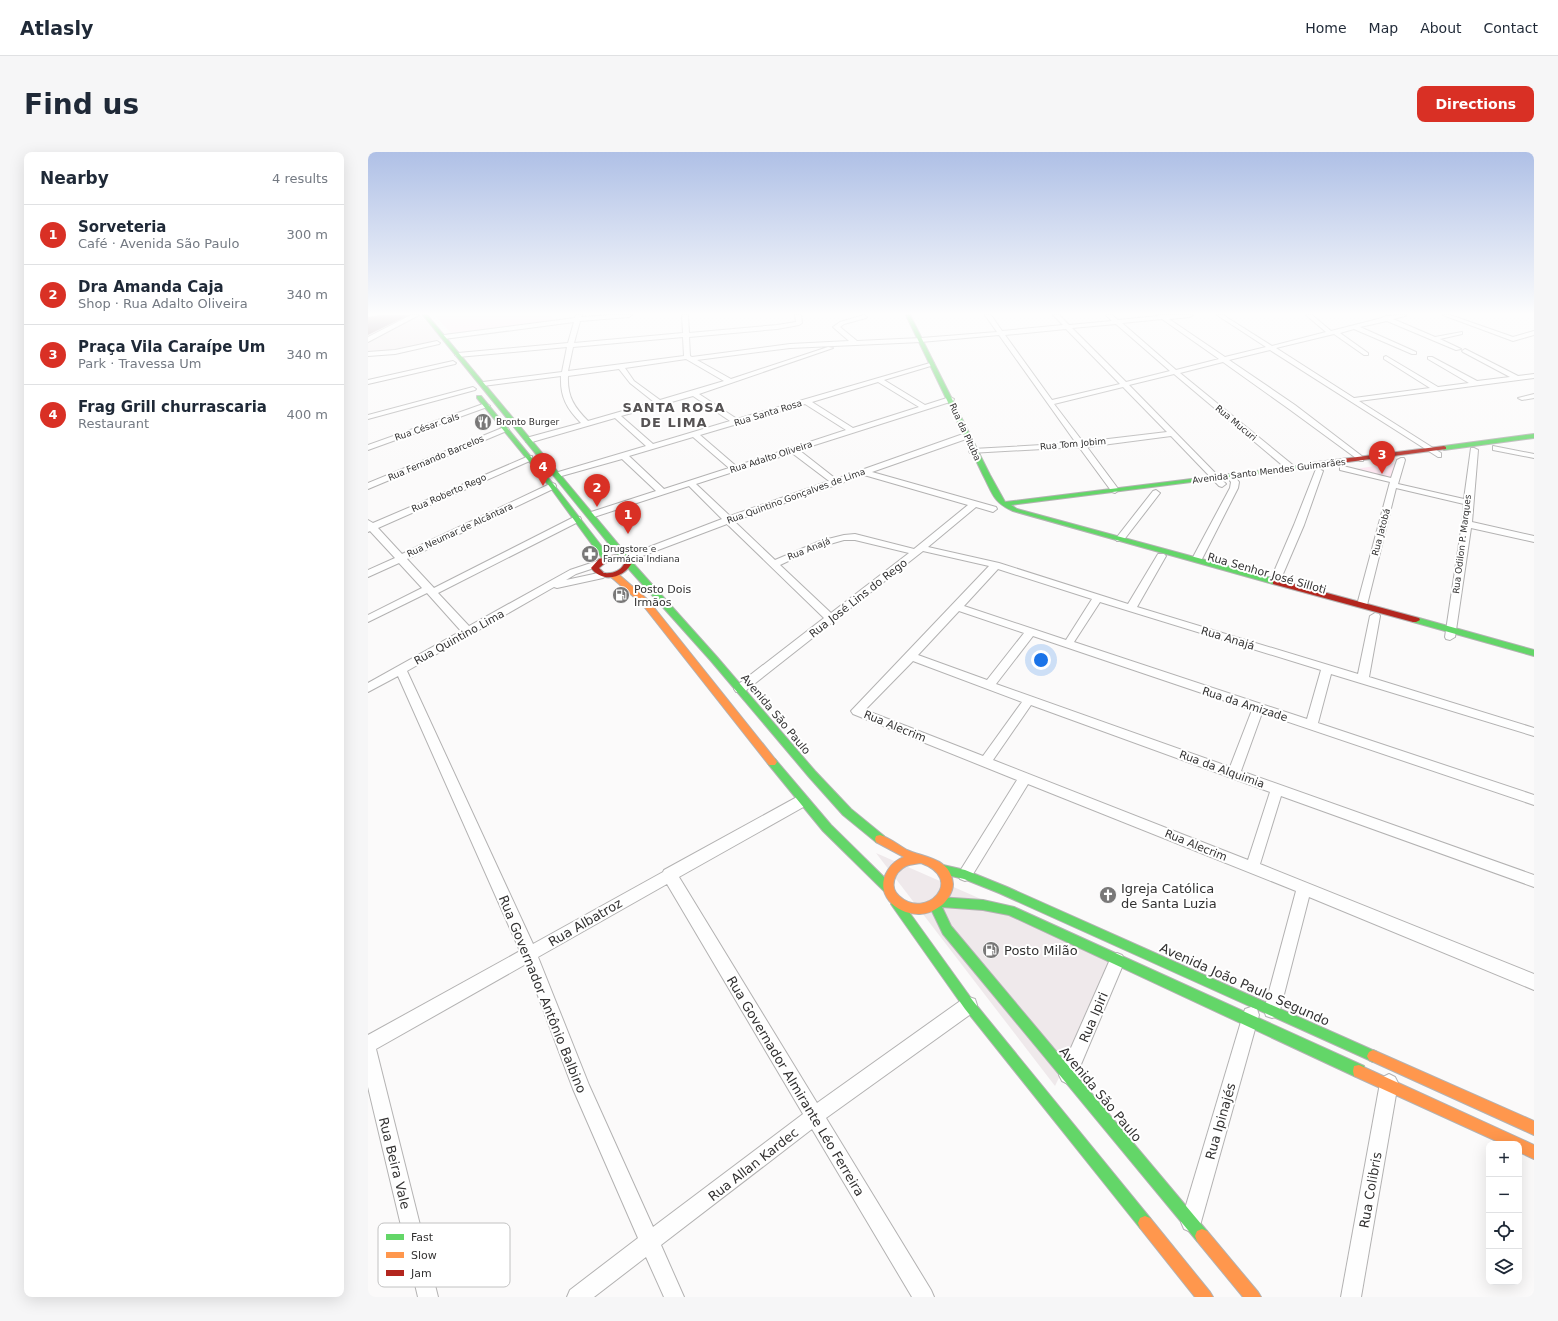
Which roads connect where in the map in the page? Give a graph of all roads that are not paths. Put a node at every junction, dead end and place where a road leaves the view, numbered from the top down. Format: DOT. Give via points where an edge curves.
graph roads {
  1 [pos="419,368"];
  2 [pos="460,368"];
  3 [pos="466,368"];
  4 [pos="566,368"];
  5 [pos="608,368"];
  6 [pos="623,368"];
  7 [pos="707,368"];
  8 [pos="770,368"];
  9 [pos="917,368"];
  10 [pos="934,368"];
  11 [pos="1026,368"];
  12 [pos="1109,368"];
  13 [pos="1171,368"];
  14 [pos="1188,368"];
  15 [pos="1237,368"];
  16 [pos="1304,368"];
  17 [pos="1403,368"];
  18 [pos="1449,368"];
  19 [pos="1499,368"];
  20 [pos="1175,372"];
  21 [pos="565,373"];
  22 [pos="1534,376"];
  23 [pos="1517,378"];
  24 [pos="879,380"];
  25 [pos="368,382"];
  26 [pos="468,382"];
  27 [pos="730,382"];
  28 [pos="483,384"];
  29 [pos="1125,384"];
  30 [pos="1477,384"];
  31 [pos="1437,389"];
  32 [pos="694,393"];
  33 [pos="1534,396"];
  34 [pos="1522,398"];
  35 [pos="950,399"];
  36 [pos="1353,400"];
  37 [pos="806,401"];
  38 [pos="659,403"];
  39 [pos="1050,403"];
  40 [pos="395,406"];
  41 [pos="486,406"];
  42 [pos="924,407"];
  43 [pos="368,410"];
  44 [pos="617,416"];
  45 [pos="368,417"];
  46 [pos="736,422"];
  47 [pos="587,424"];
  48 [pos="504,430"];
  49 [pos="853,431"];
  50 [pos="1172,434"];
  51 [pos="695,435"];
  52 [pos="966,436"];
  53 [pos="1534,436"];
  54 [pos="529,440"];
  55 [pos="1534,443"];
  56 [pos="1080,445"];
  57 [pos="368,448"];
  58 [pos="652,448"];
  59 [pos="1496,448"];
  60 [pos="794,450"];
  61 [pos="1474,450"];
  62 [pos="973,451"];
  63 [pos="1434,453"];
  64 [pos="624,456"];
  65 [pos="1534,456"];
  66 [pos="529,458"];
  67 [pos="1360,459"];
  68 [pos="1401,460"];
  69 [pos="1290,468"];
  70 [pos="1342,468"];
  71 [pos="735,469"];
  72 [pos="1320,471"];
  73 [pos="864,472"];
  74 [pos="558,475"];
  75 [pos="1232,479"];
  76 [pos="1219,481"];
  77 [pos="835,482"];
  78 [pos="690,483"];
  79 [pos="1394,483"];
  80 [pos="368,486"];
  81 [pos="552,486"];
  82 [pos="1115,490"];
  83 [pos="662,492"];
  84 [pos="1156,492"];
  85 [pos="1468,502"];
  86 [pos="974,504"];
  87 [pos="1003,508"];
  88 [pos="993,509"];
  89 [pos="1015,510"];
  90 [pos="591,515"];
  91 [pos="577,518"];
  92 [pos="728,520"];
  93 [pos="1467,524"];
  94 [pos="369,526"];
  95 [pos="1120,539"];
  96 [pos="1534,539"];
  97 [pos="919,550"];
  98 [pos="1161,556"];
  99 [pos="400,558"];
  100 [pos="607,558"];
  101 [pos="1197,559"];
  102 [pos="627,560"];
  103 [pos="597,564"];
  104 [pos="774,564"];
  105 [pos="996,565"];
  106 [pos="368,574"];
  107 [pos="604,575"];
  108 [pos="614,575"];
  109 [pos="1275,581"];
  110 [pos="550,586"];
  111 [pos="431,590"];
  112 [pos="1098,598"];
  113 [pos="1362,605"];
  114 [pos="957,607"];
  115 [pos="1131,608"];
  116 [pos="1375,616"];
  117 [pos="368,619"];
  118 [pos="831,619"];
  119 [pos="468,632"];
  120 [pos="1030,632"];
  121 [pos="1450,634"];
  122 [pos="1068,644"];
  123 [pos="1534,653"];
  124 [pos="911,656"];
  125 [pos="1534,661"];
  126 [pos="1327,668"];
  127 [pos="401,670"];
  128 [pos="1363,679"];
  129 [pos="989,685"];
  130 [pos="368,688"];
  131 [pos="740,689"];
  132 [pos="1028,700"];
  133 [pos="1258,709"];
  134 [pos="1311,725"];
  135 [pos="1534,732"];
  136 [pos="986,762"];
  137 [pos="1234,773"];
  138 [pos="1025,778"];
  139 [pos="1277,789"];
  140 [pos="1534,800"];
  141 [pos="802,801"];
  142 [pos="920,859"];
  143 [pos="1252,868"];
  144 [pos="943,870"];
  145 [pos="669,874"];
  146 [pos="965,875"];
  147 [pos="1534,881"];
  148 [pos="888,888"];
  149 [pos="1304,888"];
  150 [pos="897,904"];
  151 [pos="937,904"];
  152 [pos="529,953"];
  153 [pos="1118,960"];
  154 [pos="1534,982"];
  155 [pos="1255,1002"];
  156 [pos="969,1005"];
  157 [pos="1272,1010"];
  158 [pos="1249,1020"];
  159 [pos="368,1044"];
  160 [pos="368,1051"];
  161 [pos="1068,1075"];
  162 [pos="1388,1083"];
  163 [pos="814,1116"];
  164 [pos="1534,1128"];
  165 [pos="1512,1141"];
  166 [pos="1522,1146"];
  167 [pos="1534,1152"];
  168 [pos="1191,1222"];
  169 [pos="410,1223"];
  170 [pos="651,1242"];
  171 [pos="426,1287"];
  172 [pos="428,1297"];
  173 [pos="577,1297"];
  174 [pos="674,1297"];
  175 [pos="924,1297"];
  176 [pos="1205,1297"];
  177 [pos="1253,1297"];
  178 [pos="1351,1297"];
  1 -- 25 [label="street"];
  2 -- 26 [label="street, Avenida São Paulo"];
  3 -- 28 [label="street, Avenida São Paulo"];
  4 -- 21 [label="street"];
  5 -- 21 [label="street"];
  6 -- 38 [label="street" via="632,382"];
  7 -- 27 [label="street"];
  8 -- 27 [label="street"];
  9 -- 24 [label="street, Rua Santa Rosa"];
  10 -- 35 [label="street, Rua da Pituba"];
  11 -- 39 [label="street"];
  12 -- 29 [label="street"];
  13 -- 20 [label="street, Rua Mucuri"];
  14 -- 20 [label="street"];
  15 -- 67 [label="street"];
  16 -- 36 [label="street"];
  17 -- 31 [label="street"];
  18 -- 30 [label="street"];
  19 -- 23 [label="street"];
  20 -- 29 [label="street"];
  20 -- 69 [label="street, Rua Mucuri"];
  21 -- 28 [label="street"];
  21 -- 47 [label="street" via="567,400"];
  22 -- 23 [label="street"];
  23 -- 30 [label="street"];
  24 -- 37 [label="street, Rua Santa Rosa"];
  24 -- 42 [label="street"];
  26 -- 40 [label="street"];
  26 -- 41 [label="street, Avenida São Paulo"];
  27 -- 32 [label="street"];
  28 -- 54 [label="street, Avenida São Paulo"];
  29 -- 39 [label="street"];
  29 -- 50 [label="street"];
  30 -- 31 [label="street"];
  31 -- 36 [label="street"];
  32 -- 38 [label="street"];
  32 -- 46 [label="street"];
  33 -- 34 [label="street"];
  35 -- 42 [label="street, Rua Adalto Oliveira"];
  35 -- 52 [label="street, Rua da Pituba"];
  36 -- 63 [label="street"];
  37 -- 46 [label="street, Rua Santa Rosa"];
  37 -- 49 [label="street"];
  38 -- 44 [label="street"];
  39 -- 56 [label="street"];
  40 -- 43 [label="street"];
  40 -- 45 [label="street"];
  41 -- 48 [label="street, Avenida São Paulo"];
  41 -- 57 [label="street, Rua César Cals"];
  42 -- 49 [label="street, Rua Adalto Oliveira"];
  44 -- 47 [label="street"];
  44 -- 58 [label="street"];
  46 -- 51 [label="street, Rua Santa Rosa"];
  47 -- 54 [label="street"];
  48 -- 66 [label="street, Avenida São Paulo"];
  48 -- 80 [label="street, Rua Fernando Barcelos"];
  49 -- 60 [label="street, Rua Adalto Oliveira"];
  50 -- 56 [label="street, Rua Tom Jobim"];
  50 -- 76 [label="street"];
  51 -- 58 [label="street, Rua Santa Rosa"];
  51 -- 71 [label="street"];
  52 -- 62 [label="street, Rua da Pituba"];
  52 -- 73 [label="street, Rua Quintino Gonçalves de Lima"];
  53 -- 63 [label="street, Avenida Santo Mendes Guimarães"];
  54 -- 74 [label="street, Avenida São Paulo"];
  55 -- 59 [label="street, Avenida Santo Mendes Guimarães"];
  56 -- 62 [label="street, Rua Tom Jobim"];
  56 -- 82 [label="street"];
  58 -- 64 [label="street, Rua Santa Rosa"];
  59 -- 61 [label="street, Avenida Santo Mendes Guimarães"];
  59 -- 65 [label="street"];
  60 -- 71 [label="street, Rua Adalto Oliveira"];
  60 -- 77 [label="street"];
  61 -- 63 [label="street, Avenida Santo Mendes Guimarães"];
  61 -- 85 [label="street, Rua Odilon P. Marques"];
  62 -- 87 [label="street, Rua da Pituba"];
  63 -- 67 [label="street, Avenida Santo Mendes Guimarães"];
  63 -- 68 [label="street, Avenida Santo Mendes Guimarães"];
  64 -- 74 [label="street, Rua Santa Rosa"];
  64 -- 83 [label="street"];
  66 -- 81 [label="street, Avenida São Paulo"];
  66 -- 94 [label="street, Rua Roberto Rego"];
  67 -- 69 [label="street, Avenida Santo Mendes Guimarães"];
  68 -- 70 [label="street, Avenida Santo Mendes Guimarães"];
  68 -- 79 [label="street, Rua Jatobá"];
  69 -- 75 [label="street, Avenida Santo Mendes Guimarães"];
  70 -- 72 [label="street, Avenida Santo Mendes Guimarães"];
  70 -- 79 [label="street"];
  71 -- 78 [label="street, Rua Adalto Oliveira"];
  72 -- 75 [label="street, Avenida Santo Mendes Guimarães"];
  72 -- 109 [label="street"];
  73 -- 77 [label="street, Rua Quintino Gonçalves de Lima"];
  73 -- 86 [label="street"];
  74 -- 90 [label="street, Avenida São Paulo"];
  75 -- 76 [label="street, Avenida Santo Mendes Guimarães"];
  75 -- 101 [label="street" via="1234,488"];
  76 -- 82 [label="street, Avenida Santo Mendes Guimarães"];
  76 -- 84 [label="street, Avenida Santo Mendes Guimarães"];
  77 -- 92 [label="street, Rua Quintino Gonçalves de Lima"];
  78 -- 83 [label="street, Rua Adalto Oliveira"];
  78 -- 92 [label="street"];
  79 -- 85 [label="street"];
  79 -- 113 [label="street, Rua Jatobá"];
  81 -- 91 [label="street, Avenida São Paulo"];
  81 -- 99 [label="street, Rua Neumar de Alcântara"];
  82 -- 87 [label="street, Avenida Santo Mendes Guimarães"];
  83 -- 90 [label="street, Rua Adalto Oliveira"];
  84 -- 89 [label="street, Avenida Santo Mendes Guimarães"];
  84 -- 95 [label="street"];
  85 -- 93 [label="street, Rua Odilon P. Marques"];
  86 -- 88 [label="street"];
  86 -- 97 [label="street, Rua José Lins do Rego"];
  87 -- 88 [label="street, Rua Senhor José Silloti"];
  87 -- 89 [label="street, Avenida Santo Mendes Guimarães"];
  87 -- 98 [label="street, Rua Senhor José Silloti"];
  89 -- 95 [label="street, Rua Senhor José Silloti"];
  90 -- 102 [label="street, Avenida São Paulo"];
  91 -- 100 [label="street, Avenida São Paulo"];
  91 -- 111 [label="street"];
  92 -- 102 [label="street, Rua Quintino Gonçalves de Lima"];
  92 -- 104 [label="street"];
  93 -- 96 [label="street"];
  93 -- 121 [label="street, Rua Odilon P. Marques"];
  94 -- 99 [label="street"];
  95 -- 101 [label="street, Rua Senhor José Silloti"];
  97 -- 104 [label="street, Rua Anajá" via="844,537"];
  97 -- 105 [label="street, Rua Anajá"];
  97 -- 118 [label="street, Rua José Lins do Rego"];
  98 -- 115 [label="street"];
  98 -- 116 [label="street, Rua Senhor José Silloti"];
  99 -- 106 [label="street, Rua Neumar de Alcântara"];
  99 -- 111 [label="street"];
  100 -- 102 [label="street"];
  100 -- 103 [label="street"];
  101 -- 109 [label="street, Rua Senhor José Silloti"];
  102 -- 108 [label="street" via="621,572"];
  102 -- 131 [label="street, Avenida São Paulo"];
  103 -- 107 [label="street" via="596,571"];
  103 -- 110 [label="street, Rua Quintino Lima" via="573,572"];
  104 -- 118 [label="street"];
  105 -- 112 [label="street, Rua Anajá"];
  105 -- 114 [label="street"];
  107 -- 108 [label="street"];
  107 -- 110 [label="street, Rua Quintino Lima"];
  108 -- 141 [label="street" via="644,602 669,631"];
  109 -- 113 [label="street, Rua Senhor José Silloti"];
  110 -- 119 [label="street, Rua Quintino Lima"];
  111 -- 117 [label="street"];
  111 -- 119 [label="street"];
  112 -- 115 [label="street, Rua Anajá"];
  112 -- 122 [label="street"];
  113 -- 121 [label="street, Rua Senhor José Silloti"];
  114 -- 120 [label="street, Rua da Amizade"];
  114 -- 124 [label="street"];
  115 -- 126 [label="street, Rua Anajá"];
  116 -- 121 [label="street, Rua Senhor José Silloti"];
  116 -- 128 [label="street"];
  118 -- 131 [label="street, Rua José Lins do Rego"];
  119 -- 127 [label="street, Rua Quintino Lima"];
  120 -- 122 [label="street, Rua da Amizade"];
  120 -- 129 [label="street"];
  121 -- 123 [label="street, Rua Senhor José Silloti"];
  121 -- 125 [label="street, Rua Senhor José Silloti"];
  122 -- 133 [label="street, Rua da Amizade"];
  124 -- 129 [label="street, Rua da Alquimia"];
  124 -- 136 [label="street, Rua Alecrim" via="857,711"];
  126 -- 128 [label="street, Rua Anajá"];
  126 -- 134 [label="street"];
  127 -- 130 [label="street, Rua Quintino Lima"];
  127 -- 152 [label="street, Rua Governador Antônio Balbino"];
  128 -- 135 [label="street, Rua Anajá"];
  129 -- 132 [label="street, Rua da Alquimia"];
  131 -- 142 [label="street, Avenida São Paulo" via="794,755 849,814 890,846"];
  132 -- 136 [label="street"];
  132 -- 137 [label="street, Rua da Alquimia"];
  133 -- 134 [label="street, Rua da Amizade"];
  133 -- 137 [label="street"];
  134 -- 140 [label="street, Rua da Amizade"];
  136 -- 138 [label="street, Rua Alecrim"];
  137 -- 139 [label="street, Rua da Alquimia"];
  138 -- 143 [label="street, Rua Alecrim"];
  138 -- 146 [label="street"];
  139 -- 143 [label="street"];
  139 -- 147 [label="street, Rua da Alquimia"];
  141 -- 145 [label="street, Rua Albatroz"];
  141 -- 148 [label="street" via="856,859"];
  142 -- 144 [label="street, Avenida São Paulo" via="936,863"];
  142 -- 148 [label="street" via="904,861 896,867 890,873"];
  143 -- 149 [label="street, Rua Alecrim"];
  144 -- 146 [label="street, Avenida João Paulo Segundo"];
  144 -- 151 [label="street" via="947,888 945,895"];
  145 -- 152 [label="street, Rua Albatroz"];
  145 -- 163 [label="street, Rua Governador Almirante Léo Ferreira"];
  146 -- 155 [label="street, Avenida João Paulo Segundo"];
  148 -- 150 [label="street" via="890,897"];
  149 -- 154 [label="street, Rua Alecrim"];
  149 -- 157 [label="street"];
  150 -- 151 [label="street" via="910,910 920,910"];
  150 -- 156 [label="street"];
  151 -- 153 [label="street" via="966,903 1010,910"];
  151 -- 161 [label="street, Avenida São Paulo" via="947,930"];
  152 -- 159 [label="street, Rua Albatroz"];
  152 -- 170 [label="street, Rua Governador Antônio Balbino" via="582,1089"];
  153 -- 158 [label="street"];
  153 -- 161 [label="street, Rua Ipiri"];
  155 -- 157 [label="street, Avenida João Paulo Segundo"];
  155 -- 158 [label="street, Rua Ipinajés"];
  156 -- 163 [label="street, Rua Allan Kardec"];
  156 -- 176 [label="street"];
  157 -- 164 [label="street, Avenida João Paulo Segundo"];
  158 -- 162 [label="street"];
  158 -- 168 [label="street, Rua Ipinajés"];
  160 -- 169 [label="street, Rua Beira Vale"];
  161 -- 168 [label="street, Avenida São Paulo"];
  162 -- 165 [label="street"];
  162 -- 178 [label="street, Rua Colibris"];
  163 -- 170 [label="street, Rua Allan Kardec"];
  163 -- 175 [label="street, Rua Governador Almirante Léo Ferreira"];
  166 -- 167 [label="street"];
  168 -- 177 [label="street, Avenida São Paulo"];
  170 -- 173 [label="street, Rua Allan Kardec"];
  170 -- 174 [label="street, Rua Governador Antônio Balbino"];
  171 -- 172 [label="street, Rua Beira Vale"];
}
